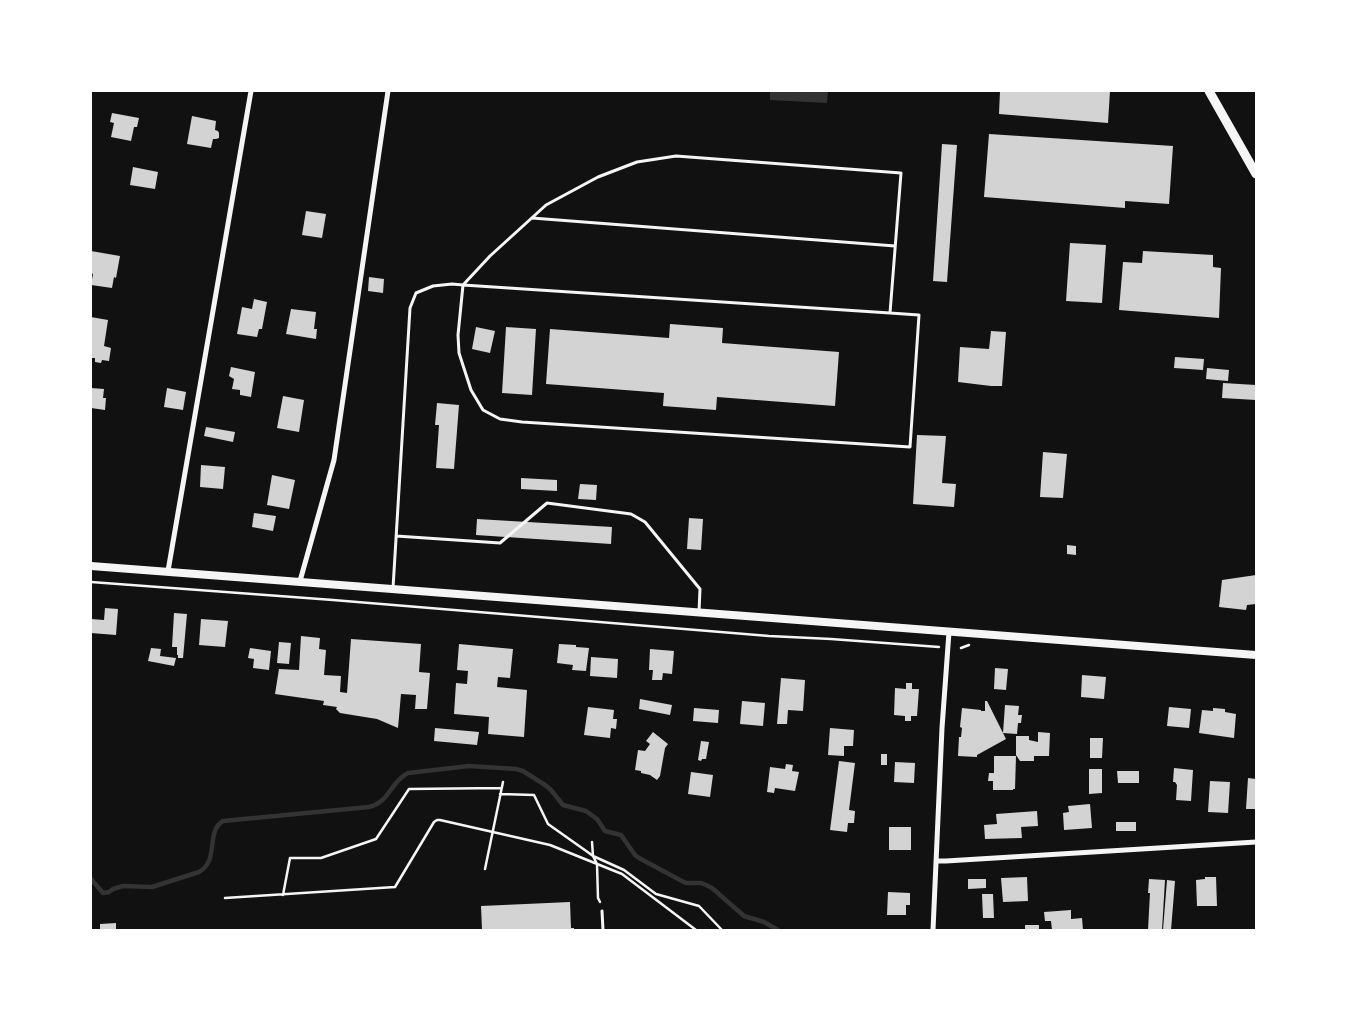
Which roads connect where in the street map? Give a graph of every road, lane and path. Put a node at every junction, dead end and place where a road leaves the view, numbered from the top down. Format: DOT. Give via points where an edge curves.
graph roads {
  1 [pos="251,91"];
  2 [pos="388,91"];
  3 [pos="1209,91"];
  4 [pos="1256,174"];
  5 [pos="532,218"];
  6 [pos="895,246"];
  7 [pos="463,285"];
  8 [pos="890,313"];
  9 [pos="396,536"];
  10 [pos="91,566"];
  11 [pos="168,571"];
  12 [pos="300,581"];
  13 [pos="91,582"];
  14 [pos="393,588"];
  15 [pos="699,612"];
  16 [pos="949,632"];
  17 [pos="939,647"];
  18 [pos="1256,655"];
  19 [pos="503,782"];
  20 [pos="501,788"];
  21 [pos="500,794"];
  22 [pos="492,832"];
  23 [pos="592,842"];
  24 [pos="1256,842"];
  25 [pos="593,856"];
  26 [pos="937,861"];
  27 [pos="597,864"];
  28 [pos="484,869"];
  29 [pos="283,895"];
  30 [pos="225,898"];
  31 [pos="602,911"];
  32 [pos="603,930"];
  33 [pos="696,930"];
  34 [pos="722,930"];
  35 [pos="933,930"];
  1 -- 11 [label="street"];
  2 -- 12 [label="street" via="334,460"];
  3 -- 4 [label="main road"];
  5 -- 6 [label="lane"];
  5 -- 6 [label="lane" via="546,206 598,177 637,162 676,156 901,173"];
  5 -- 7 [label="lane"];
  6 -- 8 [label="lane"];
  7 -- 8 [label="lane"];
  7 -- 8 [label="lane" via="459,353 471,390 483,410 500,419 910,447 919,315"];
  7 -- 9 [label="lane" via="433,286 416,293 410,308"];
  9 -- 14 [label="lane"];
  9 -- 15 [label="lane" via="500,543 546,503 631,514 645,522 700,589"];
  10 -- 11 [label="street"];
  11 -- 12 [label="street"];
  12 -- 14 [label="street"];
  13 -- 17 [label="path"];
  14 -- 15 [label="street"];
  15 -- 16 [label="street"];
  16 -- 18 [label="street"];
  16 -- 26 [label="street"];
  19 -- 20 [label="path"];
  20 -- 21 [label="path"];
  20 -- 29 [label="path" via="409,789 376,839 321,858 290,858"];
  21 -- 22 [label="path"];
  21 -- 25 [label="path" via="534,795 548,824"];
  22 -- 27 [label="path" via="550,845"];
  22 -- 28 [label="path"];
  22 -- 29 [label="path" via="437,820 395,887"];
  23 -- 25 [label="path"];
  24 -- 26 [label="street"];
  25 -- 27 [label="path"];
  25 -- 34 [label="path" via="624,870 656,894 699,906"];
  26 -- 35 [label="street"];
  27 -- 31 [label="path" via="598,898"];
  27 -- 33 [label="path" via="622,874"];
  29 -- 30 [label="path"];
  31 -- 32 [label="lane"];
}
